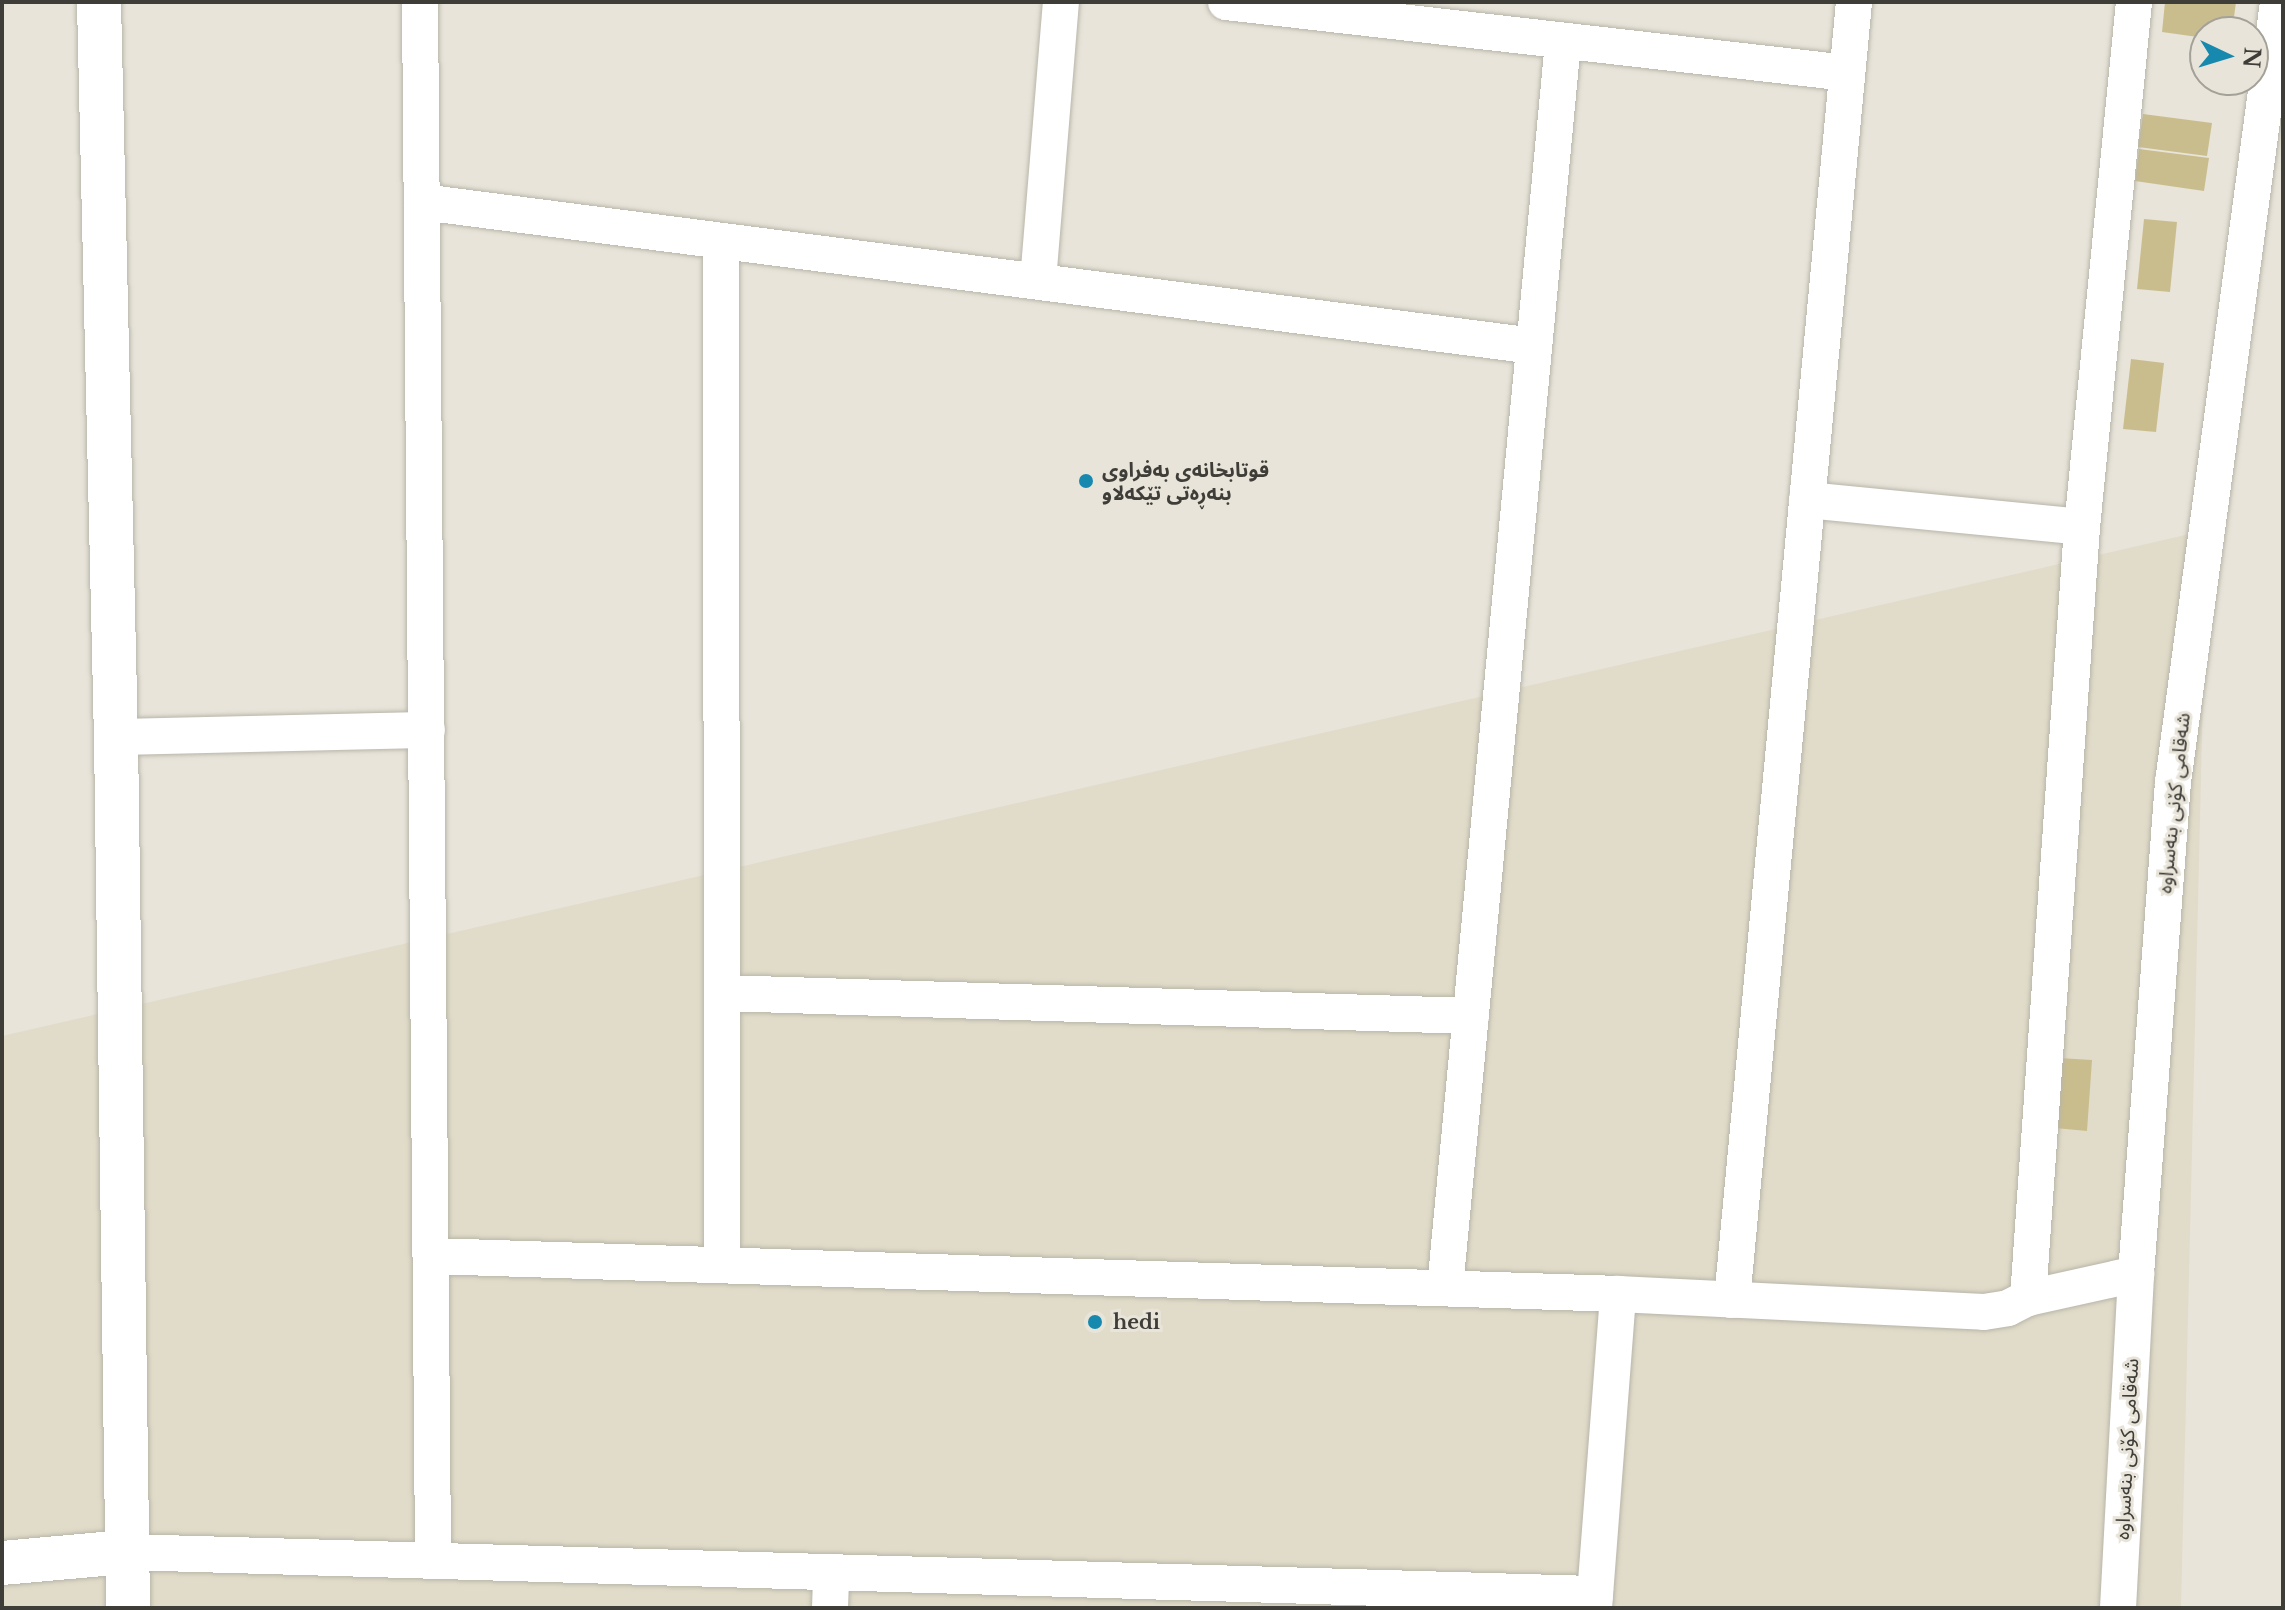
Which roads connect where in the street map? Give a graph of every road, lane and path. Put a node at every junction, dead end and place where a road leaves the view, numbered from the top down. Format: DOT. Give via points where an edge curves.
graph roads {
  1 [pos="99,2"];
  2 [pos="420,2"];
  3 [pos="1061,2"];
  4 [pos="1226,2"];
  5 [pos="1854,2"];
  6 [pos="2134,2"];
  7 [pos="2278,2"];
  8 [pos="1563,41"];
  9 [pos="1847,73"];
  10 [pos="422,202"];
  11 [pos="721,241"];
  12 [pos="1038,281"];
  13 [pos="1534,346"];
  14 [pos="1807,500"];
  15 [pos="2082,527"];
  16 [pos="427,730"];
  17 [pos="116,737"];
  18 [pos="722,993"];
  19 [pos="1471,1016"];
  20 [pos="431,1256"];
  21 [pos="722,1264"];
  22 [pos="2136,1274"];
  23 [pos="1445,1288"];
  24 [pos="1618,1294"];
  25 [pos="2028,1298"];
  26 [pos="1732,1300"];
  27 [pos="126,1552"];
  28 [pos="433,1561"];
  29 [pos="2,1563"];
  30 [pos="831,1572"];
  31 [pos="1594,1601"];
  32 [pos="128,1608"];
  33 [pos="830,1608"];
  34 [pos="2118,1608"];
  1 -- 17 [label="street"];
  2 -- 10 [label="street"];
  3 -- 12 [label="street"];
  4 -- 8 [label="street"];
  5 -- 9 [label="street"];
  6 -- 15 [label="street"];
  7 -- 22 [label="street, شەقامی کۆنی بنەسراوە" via="2173,782"];
  8 -- 9 [label="street"];
  8 -- 13 [label="street"];
  9 -- 14 [label="street"];
  10 -- 11 [label="street"];
  10 -- 16 [label="street"];
  11 -- 12 [label="street"];
  11 -- 18 [label="street"];
  12 -- 13 [label="street"];
  13 -- 19 [label="street"];
  14 -- 15 [label="street"];
  14 -- 26 [label="street"];
  15 -- 25 [label="street"];
  16 -- 17 [label="street"];
  16 -- 20 [label="street"];
  17 -- 27 [label="street"];
  18 -- 19 [label="street"];
  18 -- 21 [label="street"];
  19 -- 23 [label="street"];
  20 -- 21 [label="street"];
  20 -- 28 [label="street"];
  21 -- 23 [label="street"];
  22 -- 25 [label="street"];
  22 -- 34 [label="street, شەقامی کۆنی بنەسراوە"];
  23 -- 24 [label="street"];
  24 -- 26 [label="street"];
  24 -- 31 [label="street"];
  25 -- 26 [label="street" via="1984,1312"];
  27 -- 28 [label="street"];
  27 -- 29 [label="street"];
  27 -- 32 [label="street"];
  28 -- 30 [label="street"];
  30 -- 31 [label="street"];
  30 -- 33 [label="street"];
}
